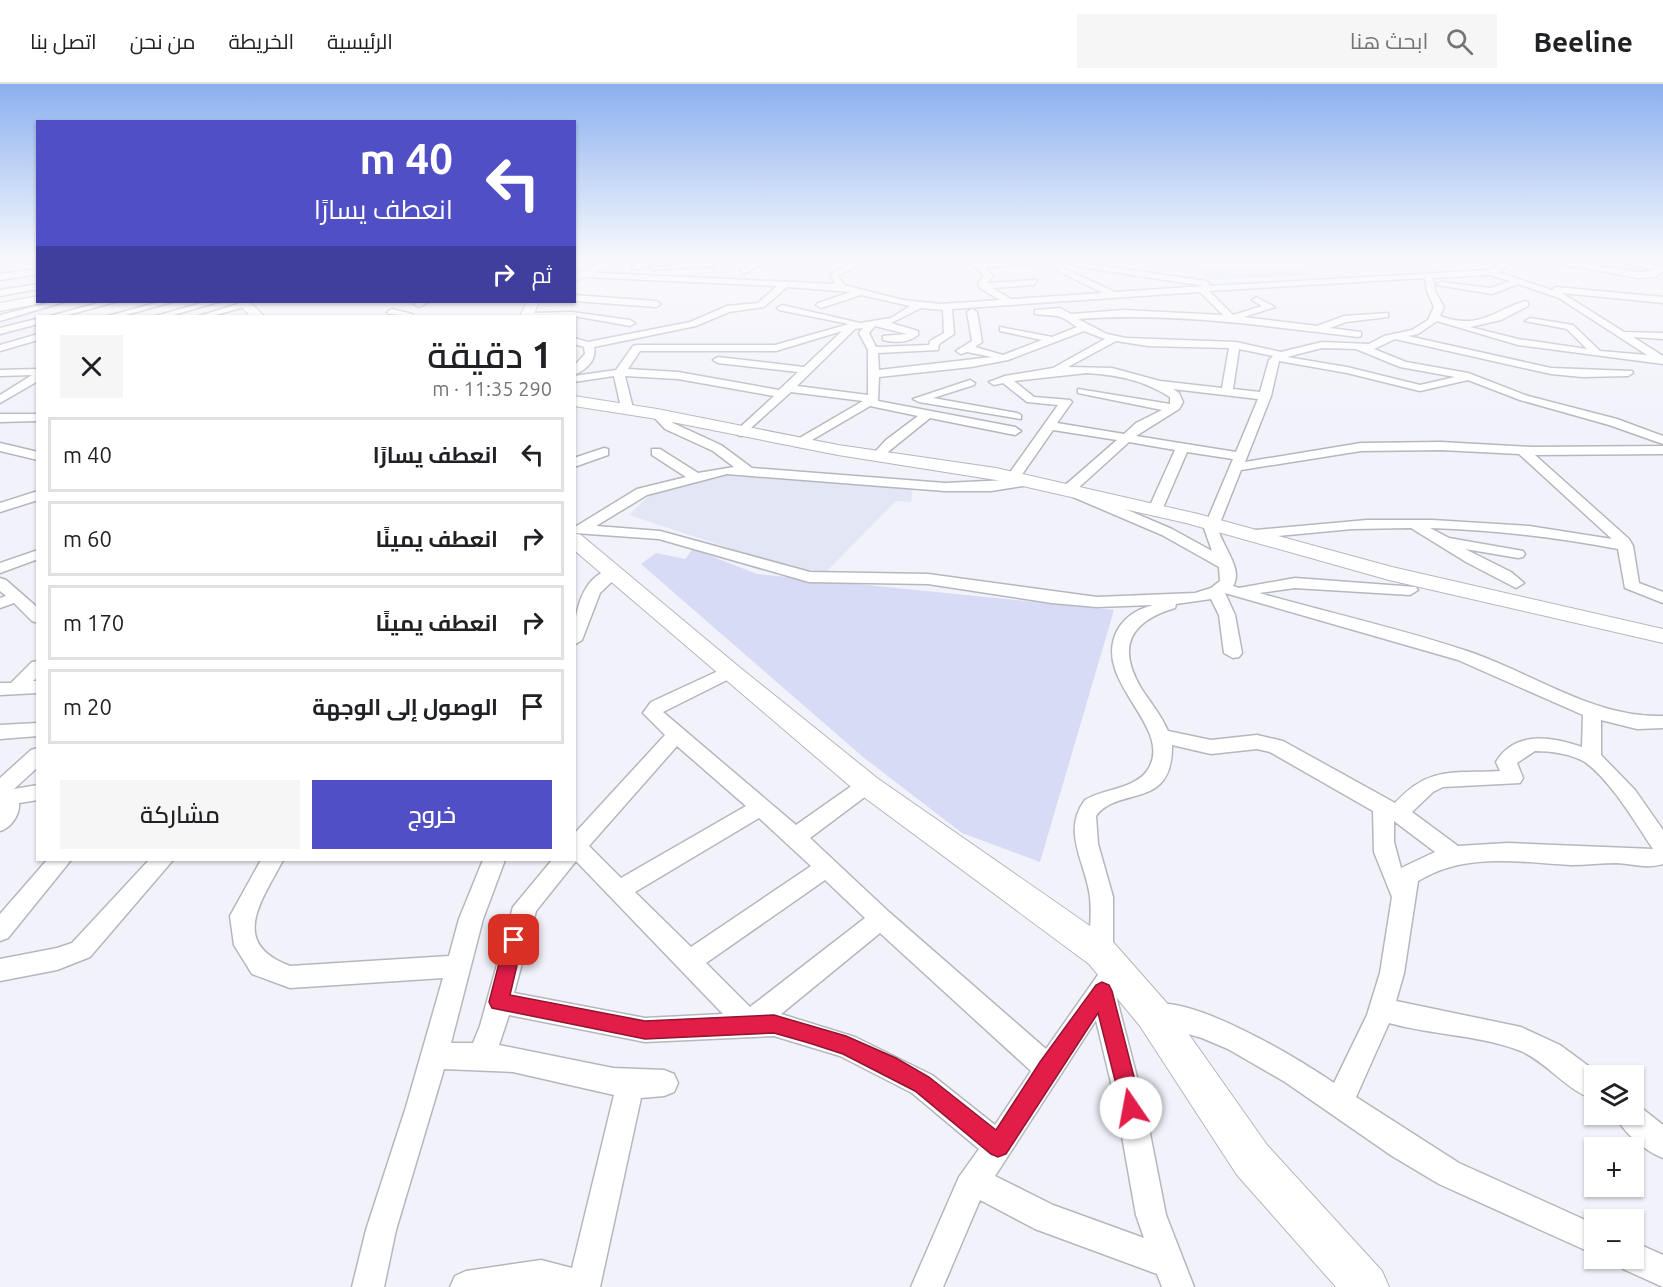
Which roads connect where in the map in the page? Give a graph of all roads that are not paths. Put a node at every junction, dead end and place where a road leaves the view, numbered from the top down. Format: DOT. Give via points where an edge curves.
graph roads {
  1 [pos="718,313"];
  2 [pos="806,313"];
  3 [pos="857,313"];
  4 [pos="904,313"];
  5 [pos="947,313"];
  6 [pos="972,313"];
  7 [pos="980,313"];
  8 [pos="1064,313"];
  9 [pos="1226,313"];
  10 [pos="1248,313"];
  11 [pos="1437,313"];
  12 [pos="1510,313"];
  13 [pos="1528,313"];
  14 [pos="1538,313"];
  15 [pos="1591,313"];
  16 [pos="1385,315"];
  17 [pos="576,316"];
  18 [pos="1069,317"];
  19 [pos="1435,317"];
  20 [pos="1231,318"];
  21 [pos="890,321"];
  22 [pos="1530,321"];
  23 [pos="36,322"];
  24 [pos="630,323"];
  25 [pos="1557,326"];
  26 [pos="852,327"];
  27 [pos="870,327"];
  28 [pos="1458,327"];
  29 [pos="1083,328"];
  30 [pos="1312,330"];
  31 [pos="1375,330"];
  32 [pos="0,331"];
  33 [pos="1415,332"];
  34 [pos="1624,334"];
  35 [pos="996,335"];
  36 [pos="1663,336"];
  37 [pos="1391,337"];
  38 [pos="36,338"];
  39 [pos="1115,338"];
  40 [pos="1050,339"];
  41 [pos="576,342"];
  42 [pos="18,343"];
  43 [pos="588,345"];
  44 [pos="1235,345"];
  45 [pos="1322,345"];
  46 [pos="978,346"];
  47 [pos="1359,347"];
  48 [pos="1532,347"];
  49 [pos="0,348"];
  50 [pos="36,349"];
  51 [pos="873,350"];
  52 [pos="1596,353"];
  53 [pos="691,354"];
  54 [pos="955,356"];
  55 [pos="1278,356"];
  56 [pos="1008,357"];
  57 [pos="633,358"];
  58 [pos="1662,359"];
  59 [pos="1026,364"];
  60 [pos="660,367"];
  61 [pos="576,370"];
  62 [pos="806,370"];
  63 [pos="1051,371"];
  64 [pos="0,373"];
  65 [pos="1628,373"];
  66 [pos="36,374"];
  67 [pos="619,374"];
  68 [pos="873,374"];
  69 [pos="36,375"];
  70 [pos="1468,377"];
  71 [pos="576,379"];
  72 [pos="970,383"];
  73 [pos="1155,383"];
  74 [pos="1227,389"];
  75 [pos="786,390"];
  76 [pos="1082,392"];
  77 [pos="28,394"];
  78 [pos="1265,396"];
  79 [pos="4,397"];
  80 [pos="919,399"];
  81 [pos="576,401"];
  82 [pos="868,404"];
  83 [pos="886,406"];
  84 [pos="627,408"];
  85 [pos="1173,408"];
  86 [pos="657,414"];
  87 [pos="928,414"];
  88 [pos="36,417"];
  89 [pos="1017,417"];
  90 [pos="0,418"];
  91 [pos="1051,426"];
  92 [pos="1015,431"];
  93 [pos="742,432"];
  94 [pos="1124,439"];
  95 [pos="1663,440"];
  96 [pos="800,442"];
  97 [pos="0,447"];
  98 [pos="1182,448"];
  99 [pos="1663,450"];
  100 [pos="1523,451"];
  101 [pos="604,452"];
  102 [pos="656,452"];
  103 [pos="36,456"];
  104 [pos="878,456"];
  105 [pos="576,462"];
  106 [pos="1238,462"];
  107 [pos="747,470"];
  108 [pos="695,477"];
  109 [pos="1017,479"];
  110 [pos="1070,491"];
  111 [pos="36,496"];
  112 [pos="0,508"];
  113 [pos="614,510"];
  114 [pos="1155,510"];
  115 [pos="1212,524"];
  116 [pos="1408,524"];
  117 [pos="645,533"];
  118 [pos="1245,535"];
  119 [pos="1446,540"];
  120 [pos="1626,546"];
  121 [pos="586,547"];
  122 [pos="1518,554"];
  123 [pos="36,555"];
  124 [pos="1225,566"];
  125 [pos="0,568"];
  126 [pos="1516,583"];
  127 [pos="0,584"];
  128 [pos="1271,585"];
  129 [pos="1410,590"];
  130 [pos="1226,591"];
  131 [pos="17,597"];
  132 [pos="1195,598"];
  133 [pos="1663,598"];
  134 [pos="0,603"];
  135 [pos="36,616"];
  136 [pos="1335,619"];
  137 [pos="576,635"];
  138 [pos="1663,636"];
  139 [pos="1233,653"];
  140 [pos="36,667"];
  141 [pos="729,672"];
  142 [pos="36,687"];
  143 [pos="8,688"];
  144 [pos="1592,712"];
  145 [pos="1660,726"];
  146 [pos="36,729"];
  147 [pos="0,732"];
  148 [pos="676,735"];
  149 [pos="1159,736"];
  150 [pos="36,757"];
  151 [pos="1590,757"];
  152 [pos="867,785"];
  153 [pos="36,792"];
  154 [pos="3,796"];
  155 [pos="760,808"];
  156 [pos="1391,810"];
  157 [pos="0,823"];
  158 [pos="795,837"];
  159 [pos="576,848"];
  160 [pos="576,855"];
  161 [pos="1662,855"];
  162 [pos="1456,856"];
  163 [pos="59,861"];
  164 [pos="161,861"];
  165 [pos="271,861"];
  166 [pos="494,861"];
  167 [pos="564,861"];
  168 [pos="826,867"];
  169 [pos="619,890"];
  170 [pos="1402,894"];
  171 [pos="881,919"];
  172 [pos="0,931"];
  173 [pos="689,962"];
  174 [pos="459,966"];
  175 [pos="0,970"];
  176 [pos="1106,971"];
  177 [pos="499,1002"];
  178 [pos="1381,1009"];
  179 [pos="1153,1014"];
  180 [pos="749,1024"];
  181 [pos="481,1054"];
  182 [pos="434,1056"];
  183 [pos="1048,1069"];
  184 [pos="1584,1079"];
  185 [pos="664,1083"];
  186 [pos="630,1086"];
  187 [pos="1339,1103"];
  188 [pos="1641,1125"];
  189 [pos="1663,1144"];
  190 [pos="998,1146"];
  191 [pos="975,1181"];
  192 [pos="1584,1235"];
  193 [pos="1644,1263"];
  194 [pos="1663,1272"];
  195 [pos="1173,1275"];
  196 [pos="584,1286"];
  197 [pos="368,1287"];
  198 [pos="466,1287"];
  199 [pos="927,1287"];
  200 [pos="1366,1287"];
  1 -- 43 [label="street" via="693,324"];
  2 -- 27 [label="street"];
  3 -- 21 [label="street"];
  4 -- 21 [label="street"];
  5 -- 51 [label="street" via="949,334 934,343 934,348"];
  6 -- 46 [label="street"];
  7 -- 35 [label="street" via="1001,316"];
  8 -- 18 [label="street"];
  9 -- 20 [label="street"];
  10 -- 20 [label="street"];
  11 -- 19 [label="street"];
  12 -- 28 [label="street"];
  13 -- 22 [label="street"];
  14 -- 25 [label="street"];
  15 -- 34 [label="street"];
  16 -- 30 [label="street" via="1344,319"];
  17 -- 24 [label="street"];
  18 -- 20 [label="street" via="1144,314"];
  18 -- 29 [label="street"];
  19 -- 28 [label="street"];
  19 -- 33 [label="street"];
  20 -- 30 [label="street"];
  21 -- 27 [label="street"];
  22 -- 25 [label="street"];
  22 -- 48 [label="street"];
  23 -- 32 [label="street"];
  25 -- 52 [label="street" via="1571,328"];
  26 -- 27 [label="street"];
  26 -- 53 [label="street" via="776,348"];
  26 -- 62 [label="street"];
  27 -- 51 [label="street"];
  28 -- 33 [label="street"];
  28 -- 48 [label="street"];
  29 -- 39 [label="street"];
  29 -- 40 [label="street"];
  30 -- 37 [label="street"];
  30 -- 45 [label="street"];
  31 -- 37 [label="street"];
  33 -- 37 [label="street"];
  34 -- 36 [label="street"];
  34 -- 58 [label="street"];
  35 -- 40 [label="street"];
  35 -- 46 [label="street"];
  37 -- 47 [label="street" via="1371,347"];
  37 -- 65 [label="street" via="1551,371"];
  38 -- 42 [label="street"];
  39 -- 44 [label="street"];
  39 -- 63 [label="street"];
  40 -- 56 [label="street"];
  41 -- 43 [label="street"];
  42 -- 49 [label="street"];
  42 -- 50 [label="street"];
  43 -- 61 [label="street" via="590,357"];
  44 -- 55 [label="street"];
  44 -- 74 [label="street"];
  45 -- 47 [label="street"];
  45 -- 55 [label="street"];
  46 -- 54 [label="street"];
  46 -- 54 [label="street" via="965,348"];
  46 -- 56 [label="street"];
  47 -- 70 [label="street" via="1404,365"];
  48 -- 52 [label="street"];
  51 -- 68 [label="street"];
  52 -- 58 [label="street"];
  53 -- 57 [label="street" via="637,348"];
  53 -- 60 [label="street"];
  53 -- 62 [label="street"];
  54 -- 68 [label="street"];
  55 -- 70 [label="street" via="1420,388"];
  55 -- 78 [label="street"];
  56 -- 59 [label="street"];
  56 -- 68 [label="street"];
  57 -- 60 [label="street"];
  57 -- 67 [label="street"];
  59 -- 63 [label="street"];
  59 -- 68 [label="street"];
  60 -- 67 [label="street"];
  60 -- 75 [label="street" via="713,380"];
  60 -- 75 [label="street" via="708,369"];
  62 -- 75 [label="street"];
  63 -- 73 [label="street" via="1105,372"];
  63 -- 91 [label="street" via="999,380 1031,400 1065,402"];
  64 -- 66 [label="street"];
  67 -- 71 [label="street"];
  67 -- 84 [label="street"];
  68 -- 82 [label="street"];
  69 -- 79 [label="street"];
  70 -- 95 [label="street"];
  72 -- 80 [label="street"];
  73 -- 74 [label="street"];
  73 -- 85 [label="street" via="1175,395 1177,404"];
  74 -- 78 [label="street"];
  75 -- 82 [label="street"];
  75 -- 82 [label="street"];
  75 -- 93 [label="street"];
  76 -- 85 [label="street"];
  77 -- 79 [label="street"];
  78 -- 106 [label="street"];
  80 -- 83 [label="street"];
  80 -- 89 [label="street"];
  81 -- 84 [label="street"];
  82 -- 83 [label="street"];
  82 -- 96 [label="street"];
  83 -- 87 [label="street"];
  84 -- 86 [label="street"];
  85 -- 94 [label="street"];
  86 -- 93 [label="street"];
  86 -- 107 [label="street" via="669,426 717,448"];
  87 -- 92 [label="street"];
  87 -- 104 [label="street"];
  88 -- 90 [label="street"];
  91 -- 94 [label="street"];
  91 -- 109 [label="street"];
  93 -- 96 [label="street"];
  94 -- 98 [label="street"];
  94 -- 110 [label="street"];
  96 -- 104 [label="street"];
  97 -- 103 [label="street"];
  98 -- 106 [label="street"];
  98 -- 114 [label="street"];
  99 -- 100 [label="street"];
  100 -- 106 [label="street" via="1361,447"];
  100 -- 120 [label="street"];
  101 -- 105 [label="street"];
  102 -- 108 [label="street"];
  104 -- 109 [label="street"];
  106 -- 115 [label="street"];
  107 -- 108 [label="street"];
  107 -- 109 [label="street" via="945,487 991,487 1018,483"];
  108 -- 113 [label="street" via="642,492"];
  109 -- 110 [label="street"];
  110 -- 114 [label="street"];
  110 -- 124 [label="street" via="1161,530"];
  111 -- 112 [label="street"];
  113 -- 117 [label="street" via="646,524 649,528"];
  113 -- 121 [label="street"];
  114 -- 115 [label="street"];
  115 -- 118 [label="street"];
  115 -- 124 [label="street" via="1213,542"];
  116 -- 118 [label="street"];
  116 -- 119 [label="street"];
  116 -- 120 [label="street" via="1530,530"];
  117 -- 121 [label="street"];
  117 -- 132 [label="street" via="809,577 928,579 1080,601"];
  118 -- 138 [label="street" via="1389,573"];
  119 -- 122 [label="street"];
  119 -- 126 [label="street"];
  120 -- 133 [label="street" via="1631,585"];
  121 -- 137 [label="street" via="602,581 589,599"];
  121 -- 141 [label="street"];
  123 -- 125 [label="street"];
  124 -- 128 [label="street"];
  124 -- 130 [label="street" via="1230,576"];
  127 -- 131 [label="street"];
  128 -- 129 [label="street" via="1332,584"];
  128 -- 130 [label="street"];
  128 -- 136 [label="street"];
  130 -- 132 [label="street"];
  130 -- 136 [label="street"];
  130 -- 139 [label="street"];
  131 -- 134 [label="street"];
  131 -- 135 [label="street"];
  132 -- 149 [label="street" via="1143,613 1130,623 1122,639 1122,671"];
  136 -- 144 [label="street" via="1474,659"];
  140 -- 143 [label="street"];
  141 -- 148 [label="street" via="653,710"];
  141 -- 152 [label="street"];
  142 -- 143 [label="street"];
  144 -- 145 [label="street"];
  144 -- 151 [label="street"];
  146 -- 147 [label="street"];
  148 -- 155 [label="street"];
  148 -- 159 [label="street"];
  149 -- 156 [label="street" via="1211,747 1257,742 1276,746"];
  149 -- 176 [label="street" via="1162,758 1152,778 1138,790 1093,804 1086,812 1087,843 1101,892"];
  150 -- 154 [label="street"];
  151 -- 156 [label="street" via="1528,744 1506,762 1513,778 1490,781 1455,776 1436,780"];
  151 -- 161 [label="street" via="1628,795"];
  152 -- 158 [label="street"];
  152 -- 176 [label="street"];
  153 -- 154 [label="street"];
  154 -- 157 [label="street" via="9,810"];
  155 -- 158 [label="street"];
  155 -- 169 [label="street"];
  156 -- 162 [label="street" via="1424,829"];
  156 -- 170 [label="street" via="1382,830 1385,857"];
  158 -- 168 [label="street"];
  160 -- 169 [label="street"];
  161 -- 162 [label="street" via="1574,856 1499,849"];
  162 -- 170 [label="street" via="1412,872"];
  163 -- 172 [label="street"];
  164 -- 175 [label="street" via="81,950"];
  165 -- 174 [label="street" via="242,916 246,945 261,966 290,977"];
  166 -- 174 [label="street" via="471,919"];
  167 -- 177 [label="street" via="525,907"];
  168 -- 171 [label="street"];
  168 -- 173 [label="street"];
  169 -- 173 [label="street"];
  170 -- 178 [label="street" via="1392,974"];
  171 -- 180 [label="street"];
  171 -- 183 [label="street"];
  173 -- 180 [label="street"];
  174 -- 182 [label="street"];
  176 -- 179 [label="street"];
  176 -- 183 [label="street"];
  176 -- 195 [label="street" via="1150,1215"];
  177 -- 180 [label="street" via="645,1030"];
  177 -- 181 [label="street"];
  178 -- 184 [label="street" via="1522,1040"];
  178 -- 187 [label="street"];
  179 -- 187 [label="street" via="1227,1036"];
  179 -- 200 [label="street" via="1252,1160"];
  180 -- 190 [label="street" via="774,1024 809,1034 889,1065 954,1107"];
  181 -- 182 [label="street"];
  181 -- 186 [label="street"];
  182 -- 197 [label="street" via="381,1230"];
  183 -- 190 [label="street"];
  185 -- 186 [label="street"];
  186 -- 196 [label="street"];
  187 -- 192 [label="street" via="1396,1143 1460,1179"];
  188 -- 189 [label="street"];
  190 -- 191 [label="street"];
  191 -- 195 [label="street"];
  191 -- 199 [label="street"];
  193 -- 194 [label="street"];
  196 -- 198 [label="street" via="541,1276"];
}
